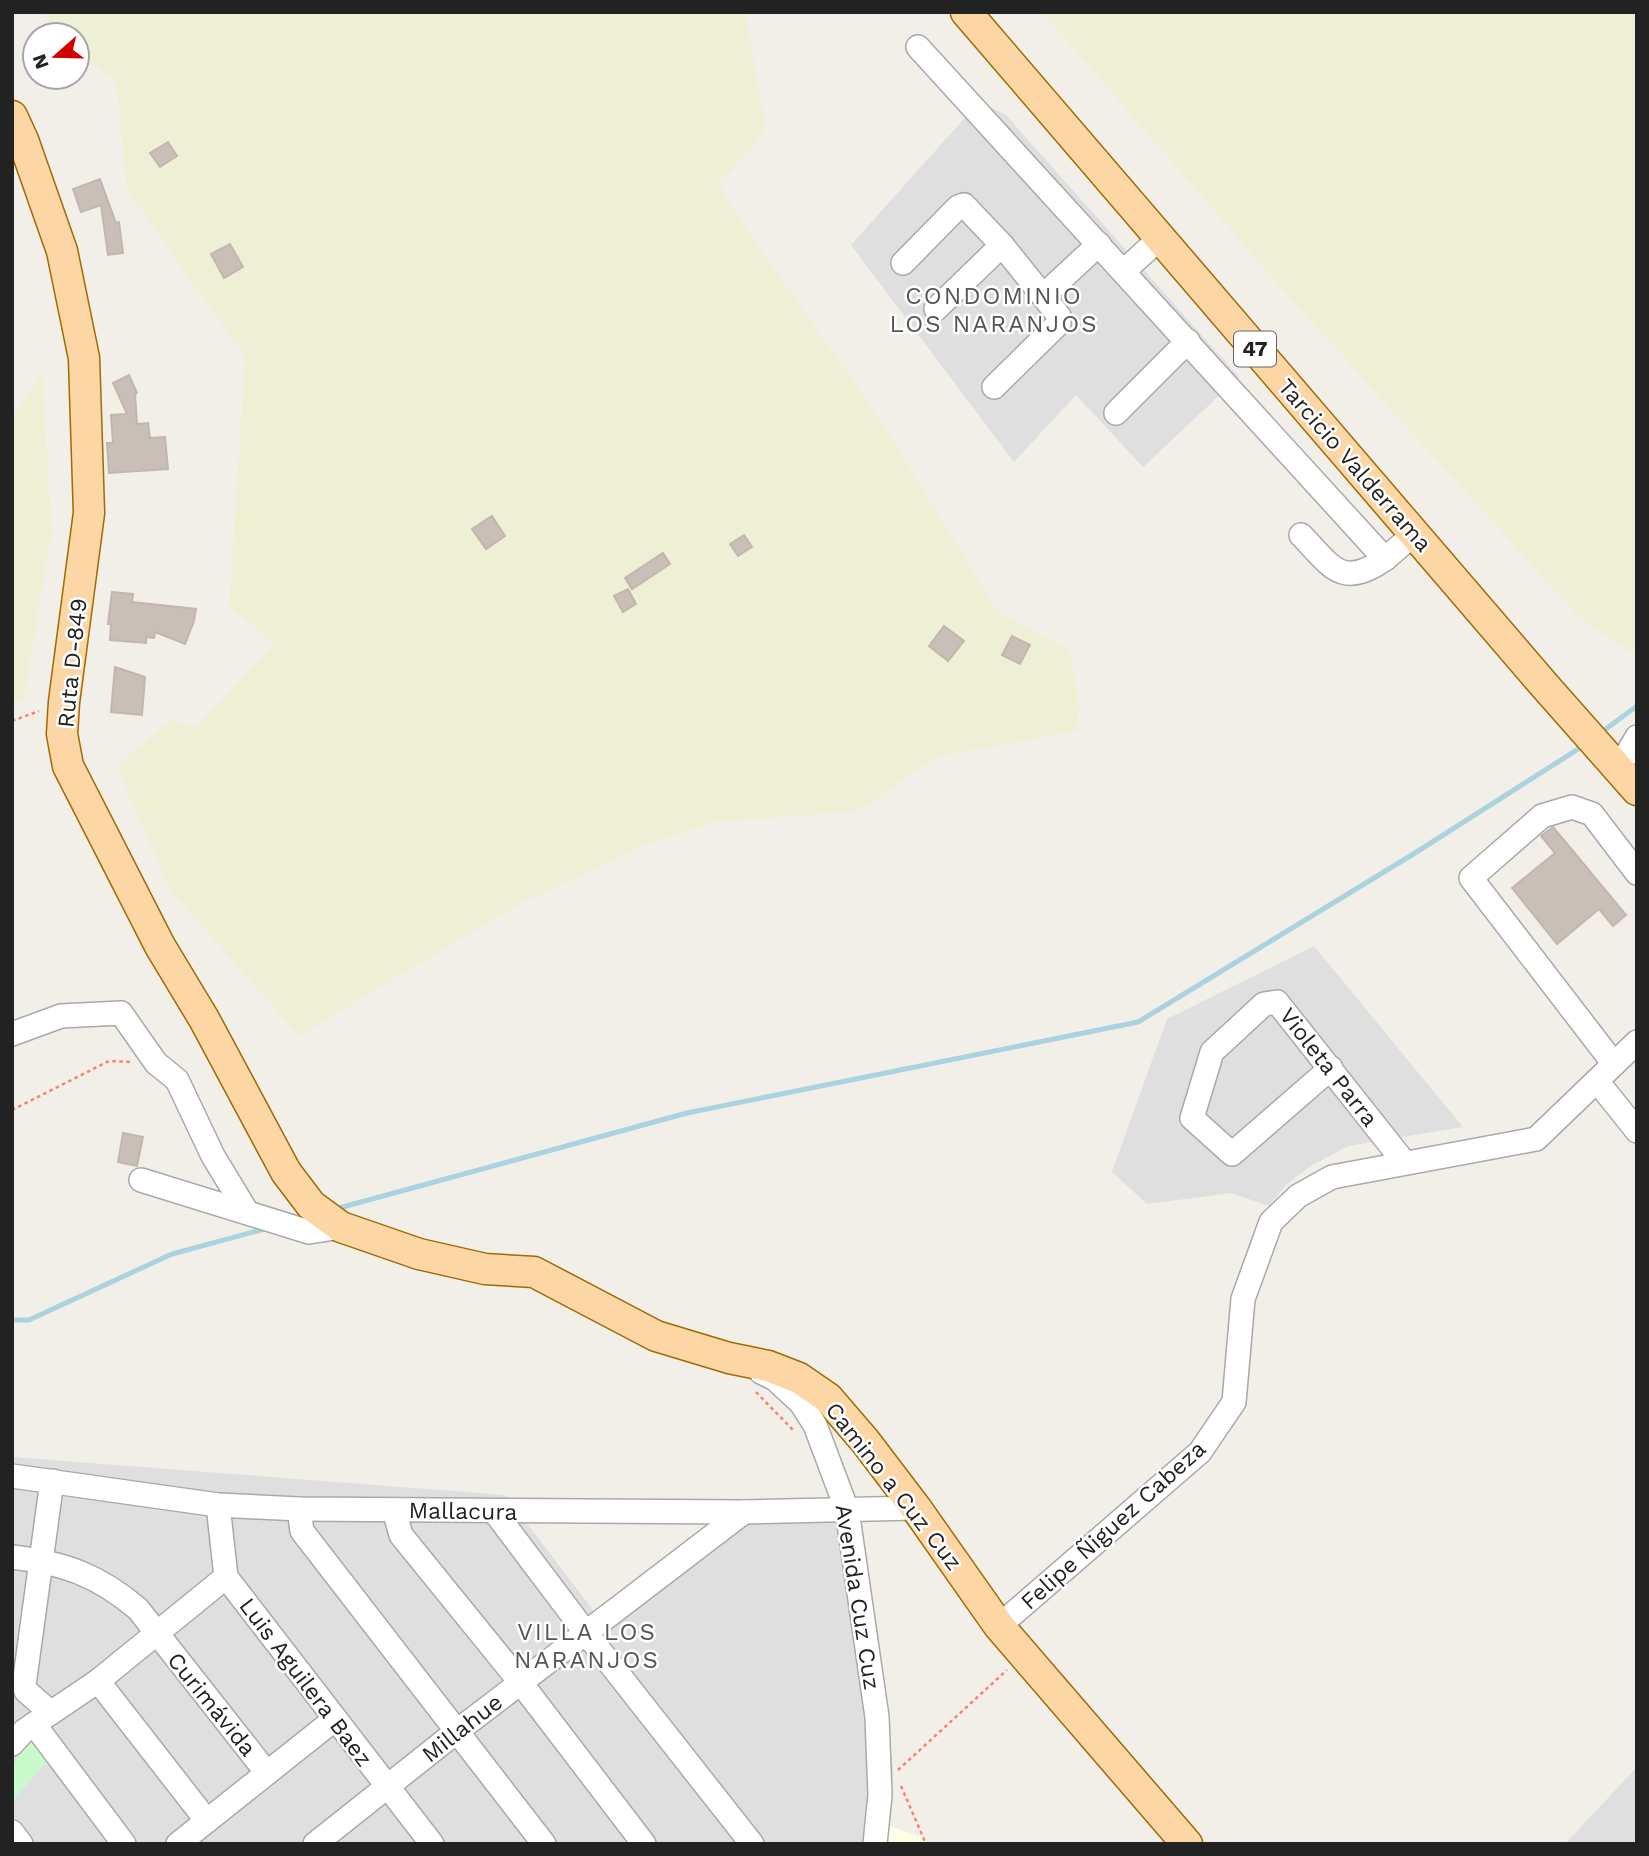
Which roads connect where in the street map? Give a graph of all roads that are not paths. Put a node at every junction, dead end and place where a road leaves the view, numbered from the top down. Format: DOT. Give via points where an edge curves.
graph roads {
  1 [pos="966,12"];
  2 [pos="918,47"];
  3 [pos="12,116"];
  4 [pos="1160,238"];
  5 [pos="1099,244"];
  6 [pos="1002,245"];
  7 [pos="903,264"];
  8 [pos="1125,271"];
  9 [pos="1043,296"];
  10 [pos="936,309"];
  11 [pos="1188,341"];
  12 [pos="995,387"];
  13 [pos="1116,413"];
  14 [pos="1414,534"];
  15 [pos="1301,535"];
  16 [pos="1385,559"];
  17 [pos="1637,737"];
  18 [pos="1620,771"];
  19 [pos="1637,873"];
  20 [pos="12,1034"];
  21 [pos="1637,1042"];
  22 [pos="1614,1065"];
  23 [pos="1331,1068"];
  24 [pos="1597,1081"];
  25 [pos="1637,1130"];
  26 [pos="1404,1162"];
  27 [pos="141,1181"];
  28 [pos="247,1212"];
  29 [pos="341,1227"];
  30 [pos="729,1358"];
  31 [pos="12,1476"];
  32 [pos="52,1482"];
  33 [pos="218,1505"];
  34 [pos="916,1508"];
  35 [pos="299,1509"];
  36 [pos="394,1510"];
  37 [pos="847,1510"];
  38 [pos="494,1511"];
  39 [pos="744,1512"];
  40 [pos="12,1557"];
  41 [pos="40,1560"];
  42 [pos="226,1577"];
  43 [pos="999,1626"];
  44 [pos="586,1633"];
  45 [pos="156,1634"];
  46 [pos="21,1640"];
  47 [pos="98,1681"];
  48 [pos="521,1683"];
  49 [pos="335,1719"];
  50 [pos="27,1726"];
  51 [pos="456,1732"];
  52 [pos="267,1773"];
  53 [pos="387,1787"];
  54 [pos="207,1821"];
  55 [pos="12,1832"];
  56 [pos="741,1840"];
  57 [pos="21,1844"];
  58 [pos="124,1844"];
  59 [pos="178,1844"];
  60 [pos="315,1844"];
  61 [pos="432,1844"];
  62 [pos="544,1844"];
  63 [pos="644,1844"];
  64 [pos="875,1844"];
  65 [pos="1187,1844"];
  1 -- 4 [label="main road, Tarcicio Valderrama / 47"];
  2 -- 5 [label="street"];
  3 -- 29 [label="main road, Ruta D-849" via="62,251 84,358 89,513 64,702 62,734 68,766 160,946 286,1172 311,1205"];
  4 -- 8 [label="street"];
  4 -- 14 [label="main road, Tarcicio Valderrama / 47"];
  5 -- 8 [label="street"];
  5 -- 9 [label="street"];
  6 -- 7 [label="street" via="964,205"];
  6 -- 9 [label="street"];
  6 -- 10 [label="street"];
  8 -- 11 [label="street"];
  9 -- 12 [label="street" via="1059,316 1059,323"];
  11 -- 13 [label="street"];
  11 -- 16 [label="street"];
  14 -- 16 [label="street"];
  14 -- 18 [label="main road, Tarcicio Valderrama / 47"];
  15 -- 16 [label="street" via="1333,569 1351,575 1370,570"];
  17 -- 18 [label="street"];
  19 -- 22 [label="street" via="1592,814 1572,807 1542,816 1471,878"];
  20 -- 28 [label="street" via="61,1016 121,1013 156,1063 177,1080 213,1156"];
  21 -- 22 [label="street, Felipe Ñiguez Cabeza"];
  22 -- 24 [label="street, Felipe Ñiguez Cabeza"];
  23 -- 23 [label="street, Violeta Parra" via="1277,1002 1264,1004 1212,1052 1192,1118 1231,1154"];
  23 -- 26 [label="street, Violeta Parra"];
  24 -- 25 [label="street"];
  24 -- 26 [label="street, Felipe Ñiguez Cabeza" via="1536,1139"];
  26 -- 43 [label="street, Felipe Ñiguez Cabeza" via="1332,1177 1298,1196 1271,1222 1243,1299 1234,1402 1200,1452"];
  27 -- 28 [label="street"];
  28 -- 29 [label="street" via="309,1232"];
  29 -- 30 [label="main road, Camino a Cuz Cuz" via="419,1254 485,1269 534,1272 656,1336"];
  30 -- 34 [label="main road, Camino a Cuz Cuz" via="799,1378 828,1398"];
  30 -- 37 [label="street, Avenida Cuz Cuz" via="775,1379 801,1403 815,1425"];
  31 -- 32 [label="street, Mallacura"];
  32 -- 33 [label="street, Mallacura"];
  32 -- 41 [label="street"];
  33 -- 35 [label="street, Mallacura"];
  33 -- 42 [label="street, Luis Aguilera Baez"];
  34 -- 37 [label="street, Mallacura"];
  34 -- 43 [label="main road, Camino a Cuz Cuz"];
  35 -- 36 [label="street, Mallacura"];
  35 -- 51 [label="street" via="302,1531"];
  36 -- 38 [label="street, Mallacura"];
  36 -- 48 [label="street" via="401,1535"];
  37 -- 39 [label="street, Mallacura"];
  37 -- 64 [label="street, Avenida Cuz Cuz" via="890,1790"];
  38 -- 39 [label="street, Mallacura"];
  38 -- 44 [label="street"];
  39 -- 44 [label="street, Millahue"];
  40 -- 41 [label="street, Curimávida"];
  41 -- 45 [label="street, Curimávida" via="87,1574 119,1593"];
  41 -- 46 [label="street"];
  42 -- 45 [label="street"];
  42 -- 49 [label="street, Luis Aguilera Baez"];
  43 -- 65 [label="main road, Camino a Cuz Cuz"];
  44 -- 48 [label="street, Millahue"];
  44 -- 56 [label="street"];
  45 -- 47 [label="street"];
  45 -- 52 [label="street, Curimávida"];
  46 -- 50 [label="street"];
  47 -- 50 [label="street"];
  47 -- 54 [label="street"];
  48 -- 51 [label="street, Millahue"];
  48 -- 63 [label="street"];
  49 -- 52 [label="street"];
  49 -- 53 [label="street, Luis Aguilera Baez"];
  50 -- 58 [label="street"];
  51 -- 53 [label="street, Millahue"];
  51 -- 62 [label="street"];
  52 -- 54 [label="street"];
  53 -- 60 [label="street, Millahue"];
  53 -- 61 [label="street, Luis Aguilera Baez"];
  54 -- 59 [label="street"];
  55 -- 57 [label="street"];
}
